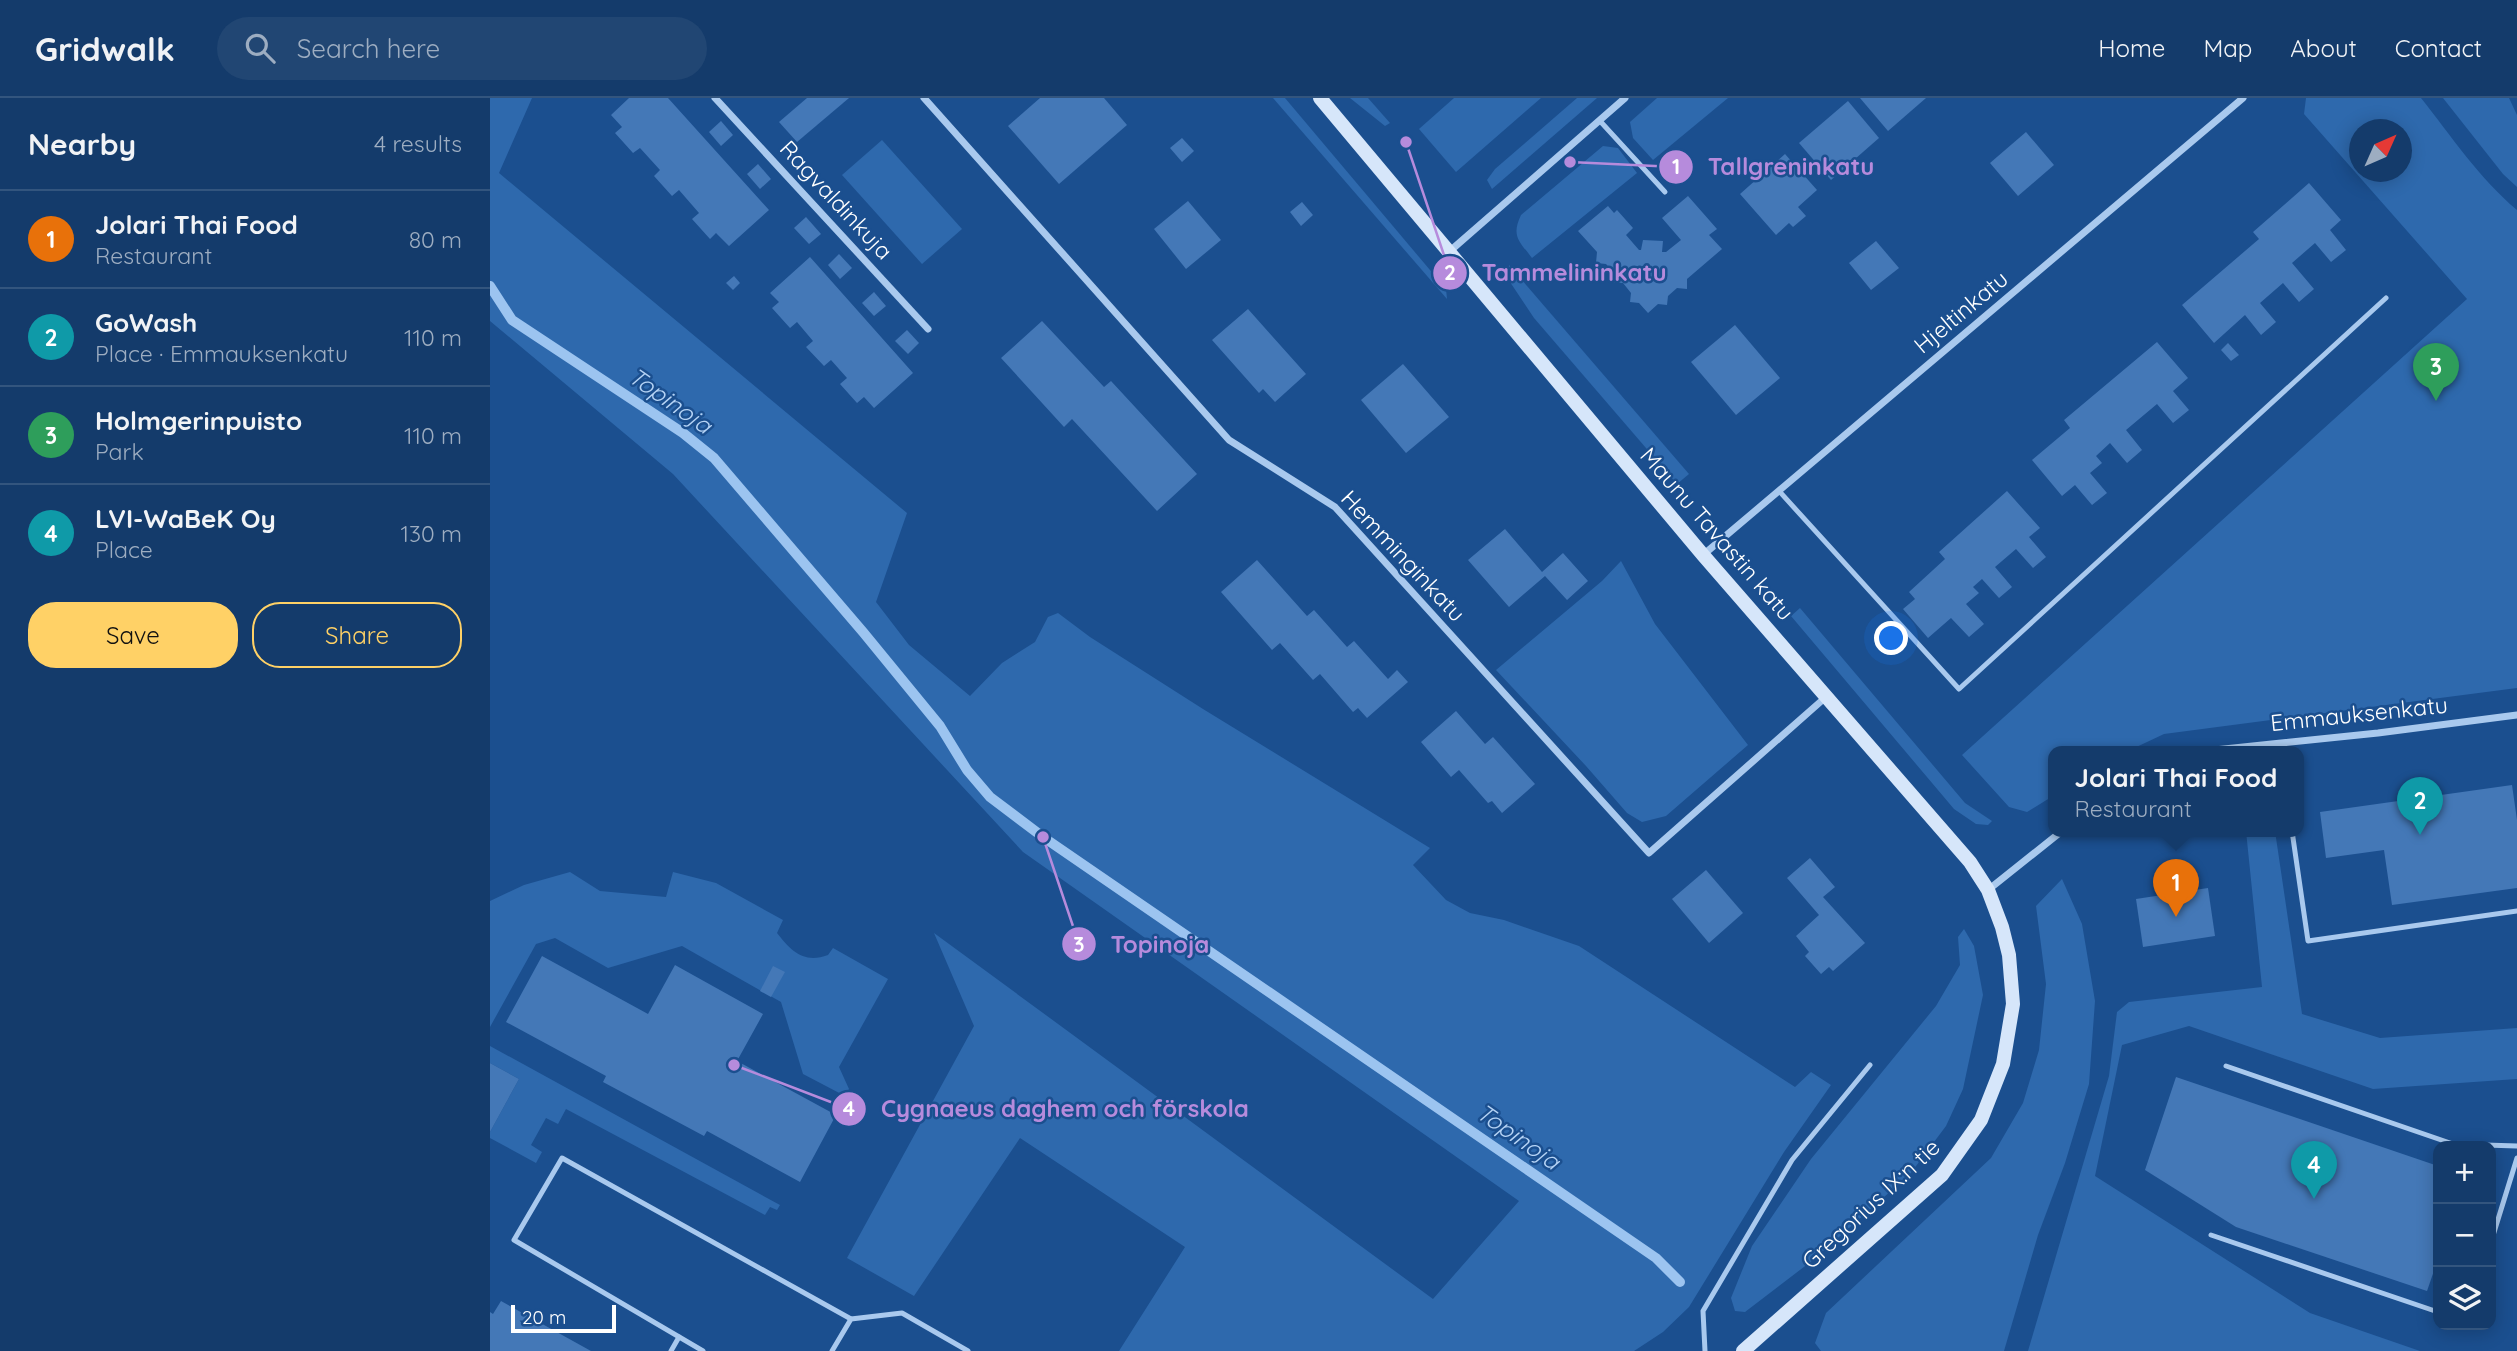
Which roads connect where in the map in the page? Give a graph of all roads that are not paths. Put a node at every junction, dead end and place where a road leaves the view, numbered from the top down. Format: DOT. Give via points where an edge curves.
graph roads {
  1 [pos="715,98"];
  2 [pos="924,98"];
  3 [pos="1320,98"];
  4 [pos="1625,98"];
  5 [pos="2243,98"];
  6 [pos="1600,121"];
  7 [pos="1665,192"];
  8 [pos="1450,251"];
  9 [pos="2386,298"];
  10 [pos="928,329"];
  11 [pos="1779,491"];
  12 [pos="1703,555"];
  13 [pos="1828,696"];
  14 [pos="2517,715"];
  15 [pos="2253,746"];
  16 [pos="2054,837"];
  17 [pos="2293,837"];
  18 [pos="1988,890"];
  19 [pos="2517,911"];
  20 [pos="2011,1028"];
  21 [pos="1870,1065"];
  22 [pos="2226,1066"];
  23 [pos="2517,1146"];
  24 [pos="2517,1158"];
  25 [pos="2496,1226"];
  26 [pos="2211,1235"];
  27 [pos="2433,1310"];
  28 [pos="852,1319"];
  29 [pos="679,1336"];
  30 [pos="671,1351"];
  31 [pos="703,1351"];
  32 [pos="832,1351"];
  33 [pos="968,1351"];
  34 [pos="1705,1351"];
  35 [pos="1743,1351"];
  1 -- 10 [label="street, Ragvaldinkuja"];
  2 -- 13 [label="street, Hemminginkatu" via="1229,440 1335,507 1648,853"];
  3 -- 8 [label="street, Maunu Tavastin katu"];
  4 -- 6 [label="street"];
  5 -- 11 [label="street, Hjeltinkatu"];
  6 -- 7 [label="lane"];
  6 -- 8 [label="street"];
  8 -- 12 [label="street, Maunu Tavastin katu"];
  9 -- 11 [label="lane" via="1959,689"];
  11 -- 12 [label="street, Hjeltinkatu"];
  12 -- 13 [label="street, Maunu Tavastin katu"];
  13 -- 18 [label="street, Maunu Tavastin katu" via="1954,843"];
  14 -- 15 [label="street, Emmauksenkatu"];
  16 -- 18 [label="street"];
  17 -- 19 [label="lane" via="2308,941"];
  18 -- 20 [label="street, Maunu Tavastin katu" via="2009,955"];
  20 -- 35 [label="street, Gregorius IX:n tie" via="1982,1120 1942,1175"];
  21 -- 34 [label="lane" via="1792,1160 1703,1311"];
  22 -- 23 [label="lane" via="2453,1144"];
  24 -- 25 [label="lane"];
  26 -- 27 [label="lane"];
  28 -- 29 [label="lane" via="562,1157 514,1240"];
  28 -- 32 [label="lane"];
  28 -- 33 [label="lane" via="902,1313"];
  29 -- 30 [label="lane"];
  29 -- 31 [label="lane"];
}
